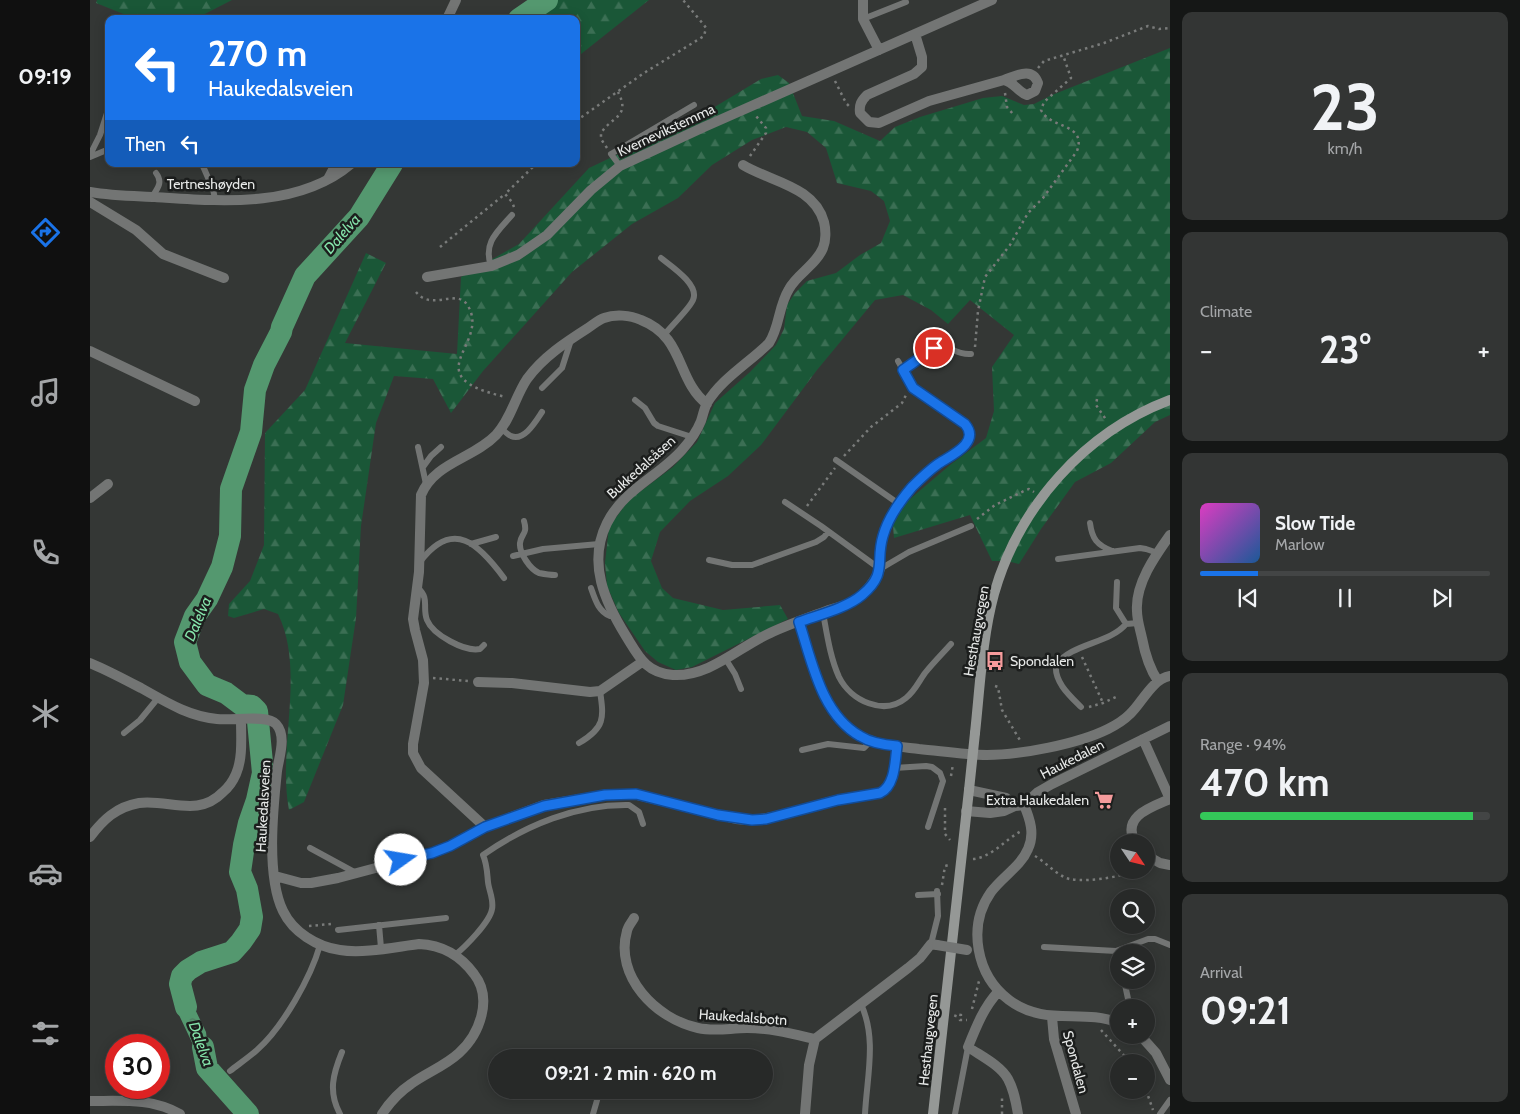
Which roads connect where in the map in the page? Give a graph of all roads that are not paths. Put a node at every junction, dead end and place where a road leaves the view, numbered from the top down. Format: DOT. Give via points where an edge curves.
graph roads {
  1 [pos="456,0"];
  2 [pos="864,0"];
  3 [pos="992,0"];
  4 [pos="906,2"];
  5 [pos="449,15"];
  6 [pos="864,19"];
  7 [pos="915,34"];
  8 [pos="878,50"];
  9 [pos="1004,80"];
  10 [pos="694,106"];
  11 [pos="105,119"];
  12 [pos="105,150"];
  13 [pos="90,156"];
  14 [pos="744,165"];
  15 [pos="620,166"];
  16 [pos="203,167"];
  17 [pos="334,167"];
  18 [pos="347,167"];
  19 [pos="156,172"];
  20 [pos="328,179"];
  21 [pos="90,192"];
  22 [pos="152,197"];
  23 [pos="215,199"];
  24 [pos="90,202"];
  25 [pos="512,215"];
  26 [pos="661,258"];
  27 [pos="491,266"];
  28 [pos="427,277"];
  29 [pos="224,278"];
  30 [pos="665,334"];
  31 [pos="572,339"];
  32 [pos="90,351"];
  33 [pos="971,354"];
  34 [pos="898,361"];
  35 [pos="903,370"];
  36 [pos="542,388"];
  37 [pos="635,400"];
  38 [pos="1170,400"];
  39 [pos="195,401"];
  40 [pos="706,404"];
  41 [pos="542,412"];
  42 [pos="502,428"];
  43 [pos="692,437"];
  44 [pos="418,447"];
  45 [pos="441,447"];
  46 [pos="838,461"];
  47 [pos="423,467"];
  48 [pos="108,484"];
  49 [pos="426,484"];
  50 [pos="90,498"];
  51 [pos="785,502"];
  52 [pos="899,504"];
  53 [pos="524,521"];
  54 [pos="1090,523"];
  55 [pos="971,526"];
  56 [pos="828,532"];
  57 [pos="1170,535"];
  58 [pos="496,537"];
  59 [pos="471,544"];
  60 [pos="599,544"];
  61 [pos="1115,552"];
  62 [pos="1158,553"];
  63 [pos="522,554"];
  64 [pos="513,556"];
  65 [pos="1058,559"];
  66 [pos="709,560"];
  67 [pos="420,563"];
  68 [pos="880,569"];
  69 [pos="555,576"];
  70 [pos="504,578"];
  71 [pos="1117,582"];
  72 [pos="418,588"];
  73 [pos="591,588"];
  74 [pos="823,613"];
  75 [pos="613,614"];
  76 [pos="799,622"];
  77 [pos="1138,623"];
  78 [pos="1126,624"];
  79 [pos="951,644"];
  80 [pos="484,645"];
  81 [pos="725,658"];
  82 [pos="642,662"];
  83 [pos="90,663"];
  84 [pos="1170,676"];
  85 [pos="1158,681"];
  86 [pos="478,682"];
  87 [pos="741,689"];
  88 [pos="600,691"];
  89 [pos="158,698"];
  90 [pos="1081,707"];
  91 [pos="241,720"];
  92 [pos="1170,726"];
  93 [pos="124,733"];
  94 [pos="1143,739"];
  95 [pos="871,741"];
  96 [pos="579,742"];
  97 [pos="897,746"];
  98 [pos="802,750"];
  99 [pos="894,768"];
  100 [pos="969,790"];
  101 [pos="1019,805"];
  102 [pos="966,812"];
  103 [pos="643,824"];
  104 [pos="485,827"];
  105 [pos="928,827"];
  106 [pos="1131,834"];
  107 [pos="90,838"];
  108 [pos="310,848"];
  109 [pos="1155,860"];
  110 [pos="1170,865"];
  111 [pos="356,873"];
  112 [pos="274,876"];
  113 [pos="918,895"];
  114 [pos="446,918"];
  115 [pos="634,918"];
  116 [pos="379,925"];
  117 [pos="338,930"];
  118 [pos="1135,944"];
  119 [pos="320,945"];
  120 [pos="934,945"];
  121 [pos="1170,945"];
  122 [pos="1044,947"];
  123 [pos="381,948"];
  124 [pos="978,951"];
  125 [pos="1110,951"];
  126 [pos="455,955"];
  127 [pos="998,992"];
  128 [pos="860,1004"];
  129 [pos="1052,1017"];
  130 [pos="1110,1020"];
  131 [pos="815,1039"];
  132 [pos="1148,1044"];
  133 [pos="968,1047"];
  134 [pos="342,1052"];
  135 [pos="230,1071"];
  136 [pos="1170,1080"];
  137 [pos="596,1099"];
  138 [pos="1170,1100"];
  139 [pos="90,1101"];
  140 [pos="590,1113"];
  141 [pos="180,1114"];
  142 [pos="340,1114"];
  143 [pos="382,1114"];
  144 [pos="805,1114"];
  145 [pos="865,1114"];
  146 [pos="933,1114"];
  147 [pos="955,1114"];
  148 [pos="1018,1114"];
  149 [pos="1076,1114"];
  150 [pos="1160,1114"];
  1 -- 5 [label="street"];
  2 -- 6 [label="street"];
  3 -- 7 [label="street, Kvernevikstemma"];
  4 -- 6 [label="lane"];
  6 -- 8 [label="street"];
  7 -- 8 [label="street, Kvernevikstemma"];
  7 -- 9 [label="street" via="922,67 914,74 867,95 860,104 860,113 869,122 879,123 929,101"];
  8 -- 15 [label="street, Kvernevikstemma"];
  9 -- 9 [label="street" via="1023,94 1032,94 1038,83 1033,75 1026,73"];
  10 -- 15 [label="lane" via="611,154"];
  11 -- 13 [label="lane"];
  12 -- 13 [label="lane"];
  14 -- 40 [label="street, Bukkedalsåsen" via="809,197 822,214 826,237 816,259 790,287 770,343"];
  15 -- 27 [label="street, Kvernevikstemma" via="541,240 518,255"];
  16 -- 23 [label="lane"];
  17 -- 20 [label="street"];
  18 -- 20 [label="street, Tertneshøyden"];
  19 -- 22 [label="lane" via="160,185"];
  20 -- 23 [label="street, Tertneshøyden" via="310,188 276,196"];
  21 -- 22 [label="street, Tertneshøyden"];
  22 -- 23 [label="street, Tertneshøyden"];
  24 -- 29 [label="street" via="136,230 163,254"];
  25 -- 27 [label="lane" via="489,244"];
  26 -- 30 [label="lane" via="687,280 694,295 691,304"];
  27 -- 28 [label="street, Kvernevikstemma"];
  30 -- 31 [label="street" via="650,323 630,316 618,316 604,318"];
  30 -- 40 [label="street" via="697,395"];
  31 -- 36 [label="lane" via="562,368"];
  31 -- 42 [label="street" via="547,357 527,379"];
  32 -- 39 [label="street"];
  33 -- 35 [label="lane" via="937,347"];
  34 -- 35 [label="lane"];
  35 -- 52 [label="lane" via="913,388 965,424 970,433 965,446 923,476"];
  37 -- 43 [label="lane" via="645,408 655,424"];
  38 -- 100 [label="main road, Hesthaugvegen, bridge" via="1126,421 1094,444 1064,471 1027,518 1009,553 994,594 986,636"];
  40 -- 43 [label="street, Bukkedalsåsen"];
  41 -- 42 [label="lane" via="524,435 511,436"];
  42 -- 49 [label="street" via="495,436 437,472"];
  43 -- 60 [label="street, Bukkedalsåsen" via="671,461 622,500 608,521"];
  44 -- 47 [label="lane"];
  45 -- 47 [label="lane"];
  46 -- 52 [label="lane"];
  47 -- 49 [label="lane"];
  48 -- 50 [label="street"];
  49 -- 67 [label="street" via="421,495"];
  51 -- 56 [label="lane"];
  52 -- 68 [label="lane" via="882,538"];
  53 -- 63 [label="lane" via="526,529 520,545"];
  54 -- 61 [label="lane" via="1095,541"];
  55 -- 68 [label="lane" via="909,552"];
  56 -- 66 [label="lane" via="816,542 752,565"];
  56 -- 68 [label="lane"];
  57 -- 62 [label="street"];
  58 -- 59 [label="lane"];
  59 -- 67 [label="lane" via="462,540 443,541 434,546"];
  59 -- 70 [label="lane"];
  60 -- 63 [label="lane"];
  60 -- 75 [label="street, Bukkedalsåsen" via="601,583"];
  61 -- 62 [label="lane" via="1146,549"];
  61 -- 65 [label="lane"];
  62 -- 77 [label="street" via="1137,598"];
  63 -- 64 [label="lane"];
  63 -- 69 [label="lane" via="534,570"];
  67 -- 72 [label="street"];
  68 -- 74 [label="street" via="861,596"];
  71 -- 78 [label="lane" via="1116,608"];
  72 -- 80 [label="lane" via="425,597 425,613 435,632 472,649 480,649"];
  72 -- 104 [label="street" via="413,619 424,677 413,753 426,772"];
  73 -- 75 [label="lane" via="601,610 610,616"];
  74 -- 76 [label="street"];
  74 -- 79 [label="lane" via="840,678 855,695 874,706 892,706 908,697"];
  75 -- 82 [label="street, Bukkedalsåsen"];
  76 -- 81 [label="street" via="766,635"];
  76 -- 95 [label="street" via="832,709 851,730"];
  77 -- 78 [label="lane"];
  77 -- 85 [label="street" via="1145,654"];
  78 -- 90 [label="lane" via="1121,630 1078,649 1055,668 1061,684"];
  81 -- 82 [label="street" via="701,670 673,675 658,672"];
  81 -- 87 [label="lane"];
  82 -- 88 [label="street"];
  83 -- 89 [label="street, Haukedalsveien"];
  84 -- 85 [label="street"];
  85 -- 97 [label="street" via="1118,723 1093,735 1064,743 1025,752 986,755"];
  86 -- 88 [label="street"];
  88 -- 96 [label="lane" via="603,710 600,724 590,736"];
  89 -- 91 [label="street, Haukedalsveien" via="202,717"];
  89 -- 93 [label="lane"];
  91 -- 107 [label="street, Haukedalsveien" via="237,772 220,796 200,806 138,803 124,807 103,820"];
  91 -- 112 [label="street, Haukedalsveien" via="273,720 282,739 272,834"];
  92 -- 94 [label="street, Haukedalen"];
  94 -- 101 [label="street, Haukedalen" via="1052,784"];
  94 -- 106 [label="street" via="1170,799 1136,817"];
  95 -- 97 [label="street"];
  95 -- 98 [label="lane" via="864,748 828,744"];
  97 -- 99 [label="street"];
  99 -- 104 [label="street" via="889,786 880,793 838,800 766,819 736,819 654,798 622,794 544,806"];
  99 -- 105 [label="lane" via="926,766 940,773 943,782"];
  100 -- 101 [label="street" via="1006,798"];
  100 -- 102 [label="main road, Hesthaugvegen"];
  101 -- 102 [label="street, Haukedalen" via="990,813"];
  101 -- 124 [label="street, Spondalen" via="1030,821 1030,845 1025,856 985,902 979,921"];
  102 -- 146 [label="main road, Hesthaugvegen"];
  103 -- 126 [label="lane" via="639,812 630,805 575,811 546,820 483,855 487,863 492,909 488,919"];
  104 -- 111 [label="street" via="432,853"];
  108 -- 111 [label="lane"];
  109 -- 110 [label="street"];
  111 -- 112 [label="street" via="311,883"];
  112 -- 119 [label="street" via="282,910 295,928"];
  113 -- 120 [label="lane" via="938,893"];
  114 -- 116 [label="lane"];
  115 -- 131 [label="street, Haukedalsbotn" via="627,929 624,945 627,967 651,1003 670,1018 710,1030 763,1029"];
  116 -- 117 [label="lane"];
  116 -- 123 [label="lane"];
  118 -- 121 [label="lane" via="1155,939"];
  119 -- 123 [label="street" via="342,951"];
  119 -- 135 [label="lane" via="315,965 282,1020 258,1049"];
  120 -- 124 [label="street, bridge"];
  120 -- 128 [label="street"];
  122 -- 125 [label="lane"];
  123 -- 126 [label="street" via="432,944"];
  124 -- 127 [label="street, Spondalen"];
  126 -- 143 [label="street" via="473,972 482,990 484,1004 476,1030 460,1052 406,1088"];
  127 -- 129 [label="street, Spondalen" via="1021,1008"];
  127 -- 133 [label="street" via="977,1024"];
  128 -- 131 [label="street"];
  128 -- 145 [label="lane" via="867,1018 870,1044"];
  129 -- 130 [label="street, Spondalen"];
  129 -- 149 [label="street, Spondalen" via="1054,1039"];
  131 -- 144 [label="street" via="809,1065"];
  132 -- 136 [label="street"];
  133 -- 147 [label="lane"];
  133 -- 148 [label="street" via="999,1068 1008,1079"];
  134 -- 142 [label="lane" via="332,1081"];
  137 -- 140 [label="lane"];
  138 -- 150 [label="lane"];
  139 -- 141 [label="street" via="149,1102"];
}
